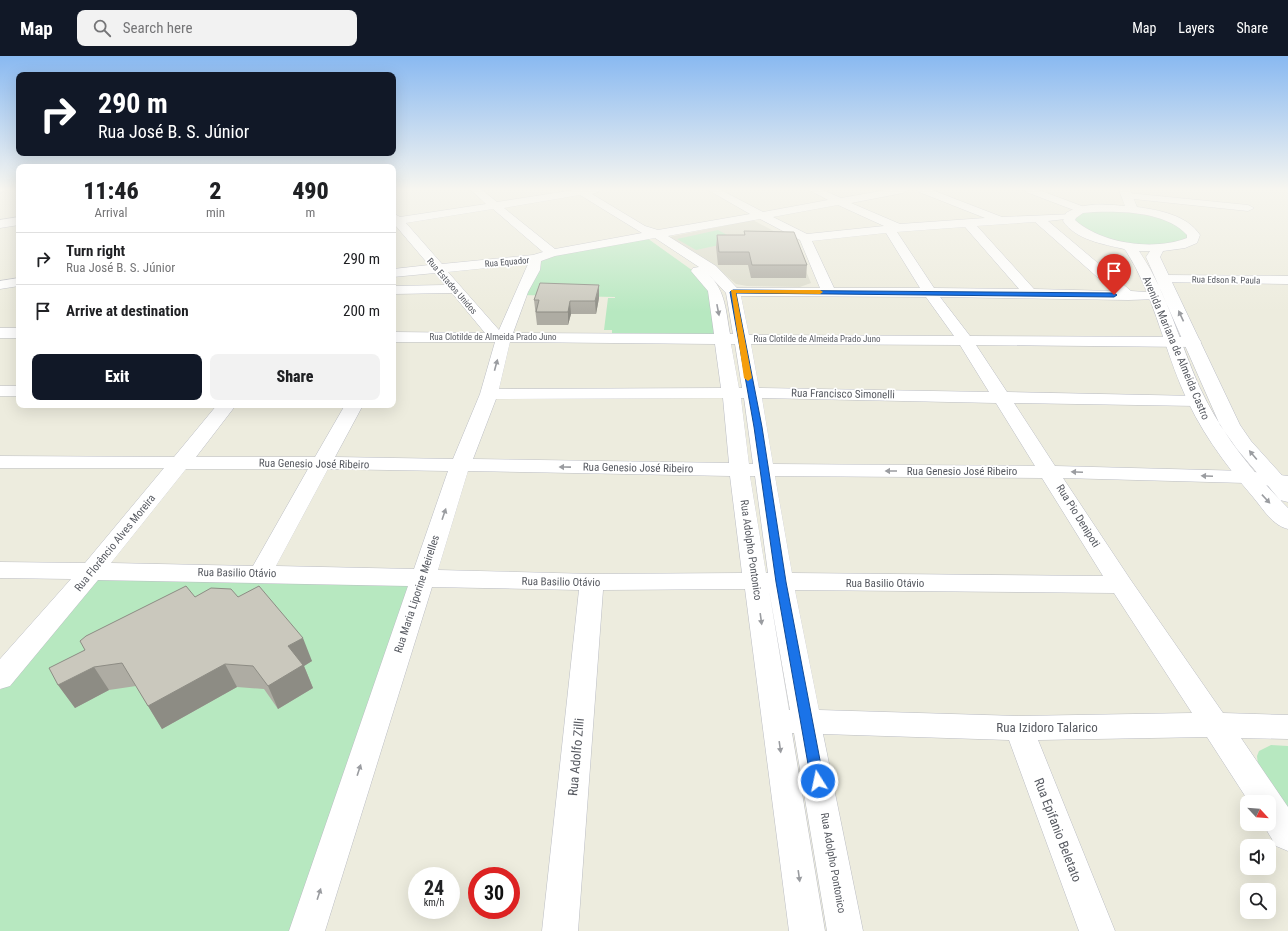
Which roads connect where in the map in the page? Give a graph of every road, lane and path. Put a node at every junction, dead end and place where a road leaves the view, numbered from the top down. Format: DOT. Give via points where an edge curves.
graph roads {
  1 [pos="404,231"];
  2 [pos="519,231"];
  3 [pos="645,231"];
  4 [pos="662,231"];
  5 [pos="790,231"];
  6 [pos="876,231"];
  7 [pos="895,231"];
  8 [pos="975,231"];
  9 [pos="1053,231"];
  10 [pos="1081,231"];
  11 [pos="1190,231"];
  12 [pos="648,233"];
  13 [pos="805,238"];
  14 [pos="1128,245"];
  15 [pos="1160,247"];
  16 [pos="544,256"];
  17 [pos="437,269"];
  18 [pos="396,273"];
  19 [pos="1163,279"];
  20 [pos="16,282"];
  21 [pos="1286,283"];
  22 [pos="0,285"];
  23 [pos="456,289"];
  24 [pos="396,290"];
  25 [pos="733,292"];
  26 [pos="829,292"];
  27 [pos="1030,293"];
  28 [pos="931,294"];
  29 [pos="1128,296"];
  30 [pos="1155,296"];
  31 [pos="0,333"];
  32 [pos="16,333"];
  33 [pos="396,337"];
  34 [pos="500,337"];
  35 [pos="732,339"];
  36 [pos="964,339"];
  37 [pos="1172,342"];
  38 [pos="1193,342"];
  39 [pos="0,391"];
  40 [pos="16,391"];
  41 [pos="740,393"];
  42 [pos="488,394"];
  43 [pos="1000,397"];
  44 [pos="1197,400"];
  45 [pos="225,408"];
  46 [pos="352,408"];
  47 [pos="747,427"];
  48 [pos="0,462"];
  49 [pos="180,463"];
  50 [pos="323,463"];
  51 [pos="460,466"];
  52 [pos="739,469"];
  53 [pos="764,470"];
  54 [pos="1050,472"];
  55 [pos="1246,477"];
  56 [pos="1284,486"];
  57 [pos="1288,522"];
  58 [pos="0,570"];
  59 [pos="92,571"];
  60 [pos="260,574"];
  61 [pos="422,579"];
  62 [pos="755,581"];
  63 [pos="592,582"];
  64 [pos="781,582"];
  65 [pos="1122,585"];
  66 [pos="0,678"];
  67 [pos="807,721"];
  68 [pos="776,722"];
  69 [pos="1216,724"];
  70 [pos="1288,727"];
  71 [pos="1019,728"];
  72 [pos="1262,795"];
  73 [pos="1276,817"];
  74 [pos="1288,835"];
  75 [pos="307,931"];
  76 [pos="560,931"];
  77 [pos="807,931"];
  78 [pos="845,931"];
  79 [pos="1097,931"];
  1 -- 17 [label="street, Rua Estados Unidos"];
  2 -- 16 [label="street"];
  3 -- 12 [label="street, Rua Adolpho Pontonico"];
  4 -- 12 [label="street, Rua Equador"];
  5 -- 13 [label="street"];
  6 -- 13 [label="street"];
  7 -- 28 [label="street, Rua Pio Denipoti"];
  8 -- 27 [label="street"];
  9 -- 29 [label="street"];
  10 -- 14 [label="main road"];
  11 -- 15 [label="main road" via="1194,235 1186,244"];
  12 -- 16 [label="street, Rua Equador"];
  12 -- 25 [label="street, Rua Adolpho Pontonico" via="711,269"];
  12 -- 35 [label="street, Rua Adolpho Pontonico, one-way" via="699,271 712,285"];
  13 -- 26 [label="street"];
  14 -- 15 [label="main road"];
  14 -- 30 [label="main road, Avenida Mariana de Almeida Castro" via="1136,255"];
  15 -- 19 [label="main road, Avenida Mariana de Almeida Castro" via="1153,257"];
  16 -- 17 [label="street, Rua Equador"];
  16 -- 34 [label="street, Rua Maria Liporine Meirelles" via="532,270 520,292"];
  17 -- 18 [label="street, Rua Equador"];
  17 -- 23 [label="street, Rua Estados Unidos"];
  19 -- 21 [label="street, Rua Edson R. Paula"];
  38 -- 19 [label="main road, Avenida Mariana de Almeida Castro, one-way"];
  20 -- 22 [label="street"];
  23 -- 24 [label="street"];
  23 -- 34 [label="street, Rua Estados Unidos"];
  25 -- 26 [label="street"];
  25 -- 35 [label="street, Rua Adolpho Pontonico"];
  26 -- 28 [label="street"];
  27 -- 28 [label="street"];
  27 -- 29 [label="street"];
  28 -- 36 [label="street, Rua Pio Denipoti"];
  29 -- 30 [label="street"];
  30 -- 37 [label="main road, Avenida Mariana de Almeida Castro"];
  31 -- 32 [label="street"];
  33 -- 34 [label="street, Rua Clotilde de Almeida Prado Juno"];
  34 -- 35 [label="street, Rua Clotilde de Almeida Prado Juno"];
  42 -- 34 [label="street, Rua Maria Liporine Meirelles, one-way"];
  35 -- 36 [label="street, Rua Clotilde de Almeida Prado Juno"];
  35 -- 41 [label="street, Rua Adolpho Pontonico"];
  36 -- 37 [label="street, Rua Clotilde de Almeida Prado Juno"];
  36 -- 43 [label="street, Rua Pio Denipoti"];
  37 -- 38 [label="street, Rua Clotilde de Almeida Prado Juno"];
  37 -- 44 [label="main road, Avenida Mariana de Almeida Castro"];
  56 -- 38 [label="main road, Avenida Mariana de Almeida Castro, one-way" via="1244,445 1230,424"];
  39 -- 40 [label="street"];
  41 -- 42 [label="street, Rua Francisco Simonelli"];
  41 -- 43 [label="street, Rua Francisco Simonelli"];
  41 -- 47 [label="street, Rua Adolpho Pontonico"];
  42 -- 51 [label="street, Rua Maria Liporine Meirelles"];
  43 -- 44 [label="street, Rua Francisco Simonelli"];
  43 -- 54 [label="street, Rua Pio Denipoti"];
  44 -- 55 [label="main road, Avenida Mariana de Almeida Castro" via="1211,428"];
  45 -- 49 [label="street, Rua Florêncio Alves Moreira"];
  46 -- 50 [label="street"];
  47 -- 52 [label="street, Rua Adolpho Pontonico"];
  47 -- 53 [label="street, Rua Adolpho Pontonico"];
  48 -- 49 [label="street, Rua Genesio José Ribeiro"];
  49 -- 50 [label="street, Rua Genesio José Ribeiro"];
  49 -- 59 [label="street, Rua Florêncio Alves Moreira"];
  50 -- 51 [label="street, Rua Genesio José Ribeiro"];
  50 -- 60 [label="street"];
  52 -- 51 [label="street, Rua Genesio José Ribeiro, one-way"];
  61 -- 51 [label="street, Rua Maria Liporine Meirelles, one-way"];
  52 -- 53 [label="street, Rua Genesio José Ribeiro"];
  52 -- 62 [label="street, Rua Adolpho Pontonico"];
  54 -- 53 [label="street, Rua Genesio José Ribeiro, one-way"];
  53 -- 64 [label="street, Rua Adolpho Pontonico"];
  55 -- 54 [label="street, Rua Genesio José Ribeiro, one-way"];
  54 -- 65 [label="street, Rua Pio Denipoti"];
  55 -- 56 [label="street, Rua Genesio José Ribeiro"];
  55 -- 57 [label="main road, Avenida Mariana de Almeida Castro, one-way"];
  58 -- 59 [label="street, Rua Basilio Otávio"];
  59 -- 60 [label="street, Rua Basilio Otávio"];
  59 -- 66 [label="street, Rua Florêncio Alves Moreira"];
  60 -- 61 [label="street, Rua Basilio Otávio"];
  61 -- 63 [label="street, Rua Basilio Otávio"];
  75 -- 61 [label="street, Rua Maria Liporine Meirelles, one-way"];
  62 -- 63 [label="street, Rua Basilio Otávio"];
  62 -- 64 [label="street, Rua Basilio Otávio"];
  62 -- 68 [label="street, Rua Adolpho Pontonico, one-way"];
  63 -- 76 [label="street, Rua Adolfo Zilli"];
  64 -- 65 [label="street, Rua Basilio Otávio"];
  64 -- 67 [label="street, Rua Adolpho Pontonico"];
  65 -- 69 [label="street, Rua Pio Denipoti"];
  67 -- 68 [label="street, Rua Izidoro Talarico"];
  67 -- 71 [label="street, Rua Izidoro Talarico"];
  67 -- 78 [label="street, Rua Adolpho Pontonico"];
  68 -- 77 [label="street, Rua Adolpho Pontonico, one-way"];
  69 -- 70 [label="street, Rua Izidoro Talarico"];
  69 -- 71 [label="street, Rua Izidoro Talarico"];
  69 -- 72 [label="street, Rua Pio Denipoti"];
  71 -- 79 [label="street, Rua Epifanio Beletato"];
  73 -- 74 [label="street"];
}
